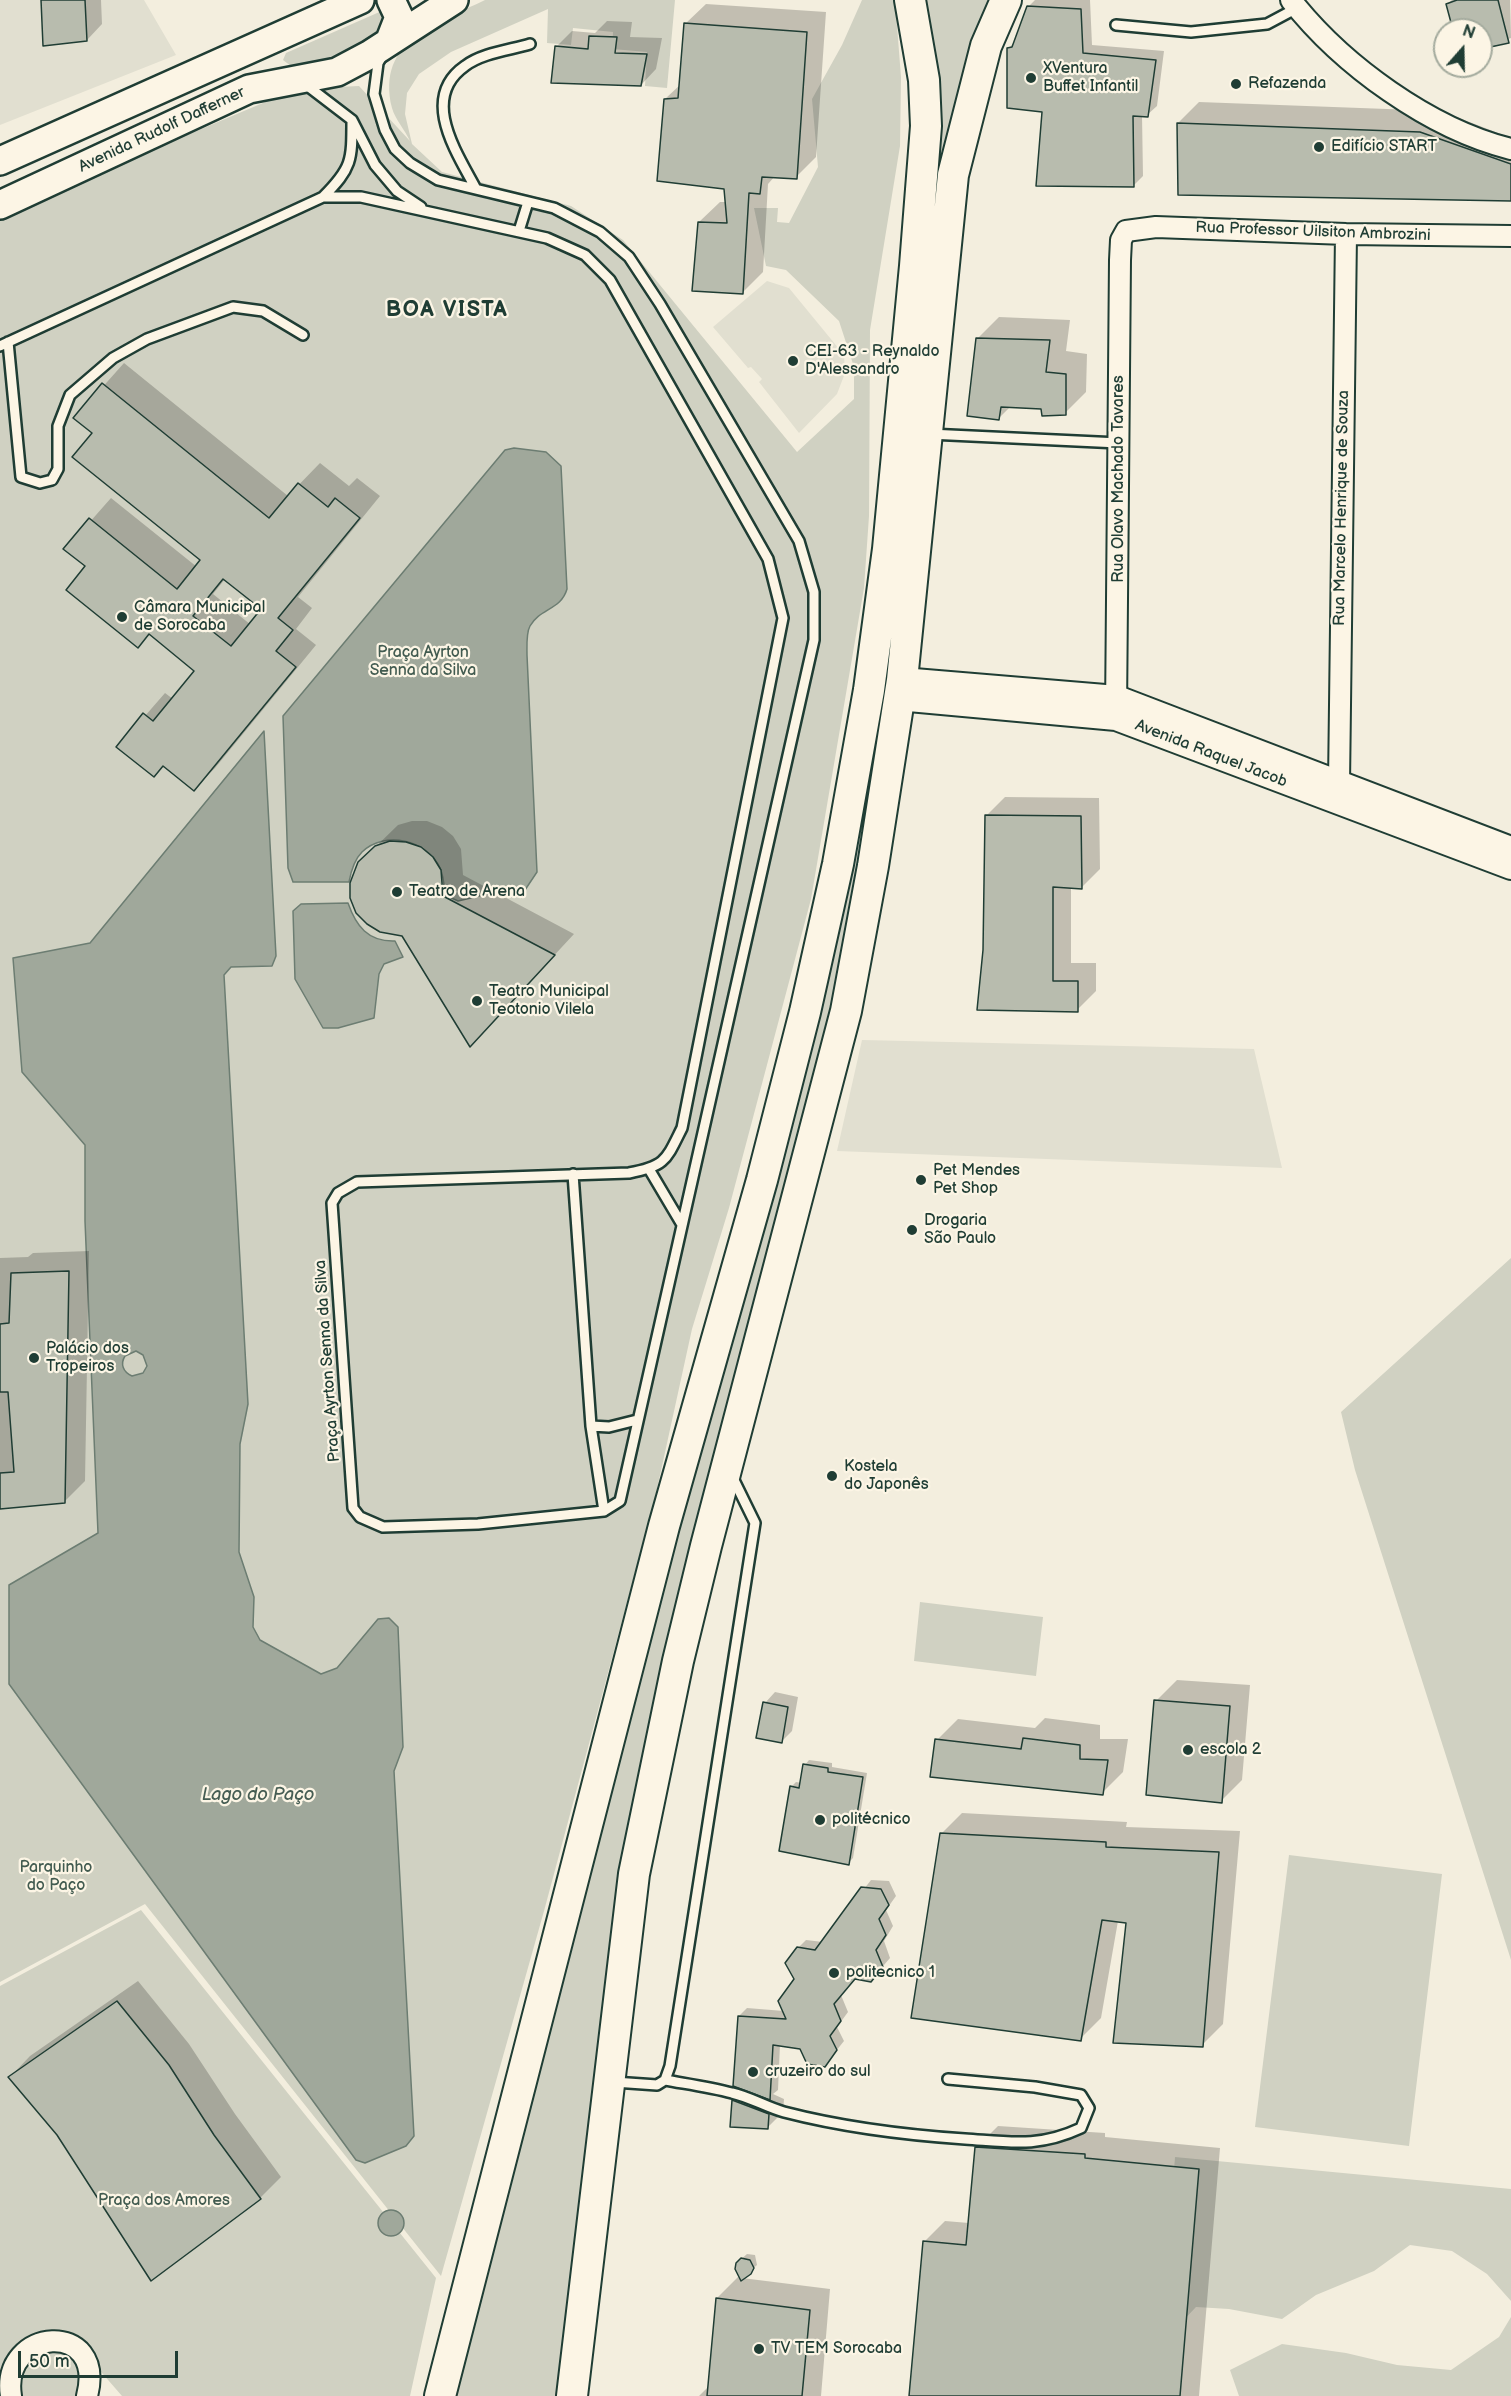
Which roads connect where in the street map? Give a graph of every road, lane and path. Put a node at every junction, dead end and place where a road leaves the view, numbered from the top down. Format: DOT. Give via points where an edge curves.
graph roads {
  1 [pos="360,0"];
  2 [pos="391,0"];
  3 [pos="454,0"];
  4 [pos="910,0"];
  5 [pos="1006,0"];
  6 [pos="1294,4"];
  7 [pos="1116,25"];
  8 [pos="278,37"];
  9 [pos="390,40"];
  10 [pos="530,44"];
  11 [pos="301,81"];
  12 [pos="352,120"];
  13 [pos="1511,149"];
  14 [pos="0,161"];
  15 [pos="476,189"];
  16 [pos="323,197"];
  17 [pos="528,202"];
  18 [pos="0,205"];
  19 [pos="428,211"];
  20 [pos="519,231"];
  21 [pos="1346,234"];
  22 [pos="1511,236"];
  23 [pos="1121,240"];
  24 [pos="303,336"];
  25 [pos="4,344"];
  26 [pos="927,434"];
  27 [pos="1119,443"];
  28 [pos="900,689"];
  29 [pos="1116,708"];
  30 [pos="1339,783"];
  31 [pos="1511,849"];
  32 [pos="1511,867"];
  33 [pos="649,1169"];
  34 [pos="573,1174"];
  35 [pos="681,1223"];
  36 [pos="636,1420"];
  37 [pos="591,1426"];
  38 [pos="727,1466"];
  39 [pos="604,1511"];
  40 [pos="948,2079"];
  41 [pos="664,2080"];
  42 [pos="611,2082"];
  43 [pos="11,2396"];
  44 [pos="87,2396"];
  45 [pos="440,2396"];
  46 [pos="572,2396"];
  1 -- 8 [label="main road"];
  2 -- 9 [label="main road" via="399,17"];
  3 -- 9 [label="main road, Avenida Rudolf Dafferner"];
  4 -- 45 [label="main road" via="924,80 926,126 915,266 888,549 869,690 838,864 762,1180 664,1526"];
  5 -- 26 [label="main road" via="986,46 953,175"];
  6 -- 7 [label="lane" via="1267,24 1191,32"];
  6 -- 13 [label="street" via="1351,63 1426,114"];
  8 -- 11 [label="main road" via="268,56 268,70 274,77"];
  8 -- 14 [label="main road"];
  9 -- 11 [label="main road, Avenida Rudolf Dafferner" via="337,72"];
  9 -- 15 [label="lane" via="378,63 374,94 395,149 438,180"];
  10 -- 15 [label="lane" via="465,65 449,82 443,118"];
  11 -- 12 [label="lane"];
  11 -- 18 [label="main road, Avenida Rudolf Dafferner" via="249,89"];
  12 -- 16 [label="lane" via="352,154 343,176"];
  12 -- 19 [label="lane" via="375,165 397,191"];
  15 -- 17 [label="lane"];
  16 -- 19 [label="lane" via="361,198"];
  16 -- 25 [label="lane"];
  17 -- 20 [label="lane"];
  17 -- 35 [label="lane" via="554,208 600,232 628,257 660,304 799,541 814,592 814,640"];
  19 -- 20 [label="lane"];
  20 -- 33 [label="lane, Praça Ayrton Senna da Silva" via="585,255 610,280 768,559 783,618 682,1128 666,1160"];
  21 -- 22 [label="street, Rua Professor Uilsiton Ambrozini"];
  21 -- 23 [label="street, Rua Professor Uilsiton Ambrozini" via="1156,227 1126,231"];
  21 -- 30 [label="street, Rua Marcelo Henrique de Souza"];
  23 -- 27 [label="street, Rua Olavo Machado Tavares"];
  24 -- 25 [label="lane" via="262,310 233,307 147,339 113,358 70,395 58,426 58,469 52,480 40,483 21,477"];
  26 -- 27 [label="lane"];
  26 -- 28 [label="main road"];
  27 -- 29 [label="street, Rua Olavo Machado Tavares"];
  28 -- 29 [label="street, Avenida Raquel Jacob"];
  28 -- 38 [label="main road" via="846,1011"];
  29 -- 30 [label="street, Avenida Raquel Jacob"];
  29 -- 32 [label="street, Avenida Raquel Jacob"];
  30 -- 31 [label="street, Avenida Raquel Jacob"];
  33 -- 34 [label="lane, Praça Ayrton Senna da Silva"];
  33 -- 35 [label="lane"];
  34 -- 37 [label="lane"];
  34 -- 39 [label="lane, Praça Ayrton Senna da Silva" via="357,1182 338,1192 332,1203 353,1508 360,1517 383,1527 478,1524"];
  35 -- 36 [label="lane"];
  36 -- 37 [label="lane" via="609,1428"];
  36 -- 39 [label="lane" via="620,1501"];
  37 -- 39 [label="lane"];
  38 -- 41 [label="lane" via="755,1523 670,2066"];
  38 -- 42 [label="main road" via="678,1661 634,1874"];
  40 -- 41 [label="lane" via="1081,2095 1089,2108 1081,2128 1061,2137 1032,2143 999,2141 924,2136 848,2124 783,2112 734,2093"];
  41 -- 42 [label="lane" via="657,2085"];
  42 -- 46 [label="main road"];
  43 -- 44 [label="street" via="8,2373 12,2360 21,2349 47,2339 61,2341 83,2358 89,2377"];
}
